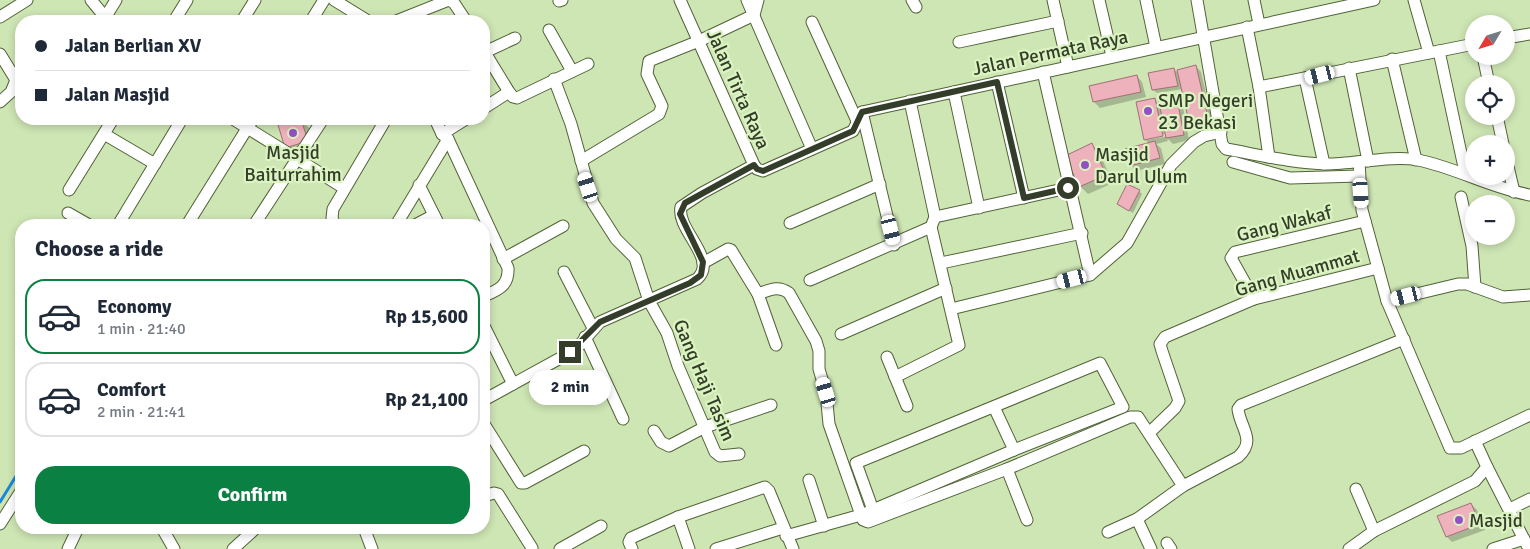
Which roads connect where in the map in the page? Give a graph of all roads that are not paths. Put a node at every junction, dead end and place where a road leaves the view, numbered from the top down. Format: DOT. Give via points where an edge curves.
graph roads {
  1 [pos="27,0"];
  2 [pos="90,0"];
  3 [pos="116,0"];
  4 [pos="187,0"];
  5 [pos="255,0"];
  6 [pos="324,0"];
  7 [pos="334,0"];
  8 [pos="680,0"];
  9 [pos="747,0"];
  10 [pos="758,0"];
  11 [pos="1053,0"];
  12 [pos="1099,0"];
  13 [pos="1146,0"];
  14 [pos="1197,0"];
  15 [pos="1254,0"];
  16 [pos="1374,0"];
  17 [pos="1414,0"];
  18 [pos="451,1"];
  19 [pos="1354,2"];
  20 [pos="754,14"];
  21 [pos="101,15"];
  22 [pos="107,15"];
  23 [pos="178,15"];
  24 [pos="246,15"];
  25 [pos="315,15"];
  26 [pos="358,15"];
  27 [pos="412,15"];
  28 [pos="462,15"];
  29 [pos="0,17"];
  30 [pos="1058,21"];
  31 [pos="812,22"];
  32 [pos="1259,24"];
  33 [pos="1247,27"];
  34 [pos="549,30"];
  35 [pos="1530,35"];
  36 [pos="1204,36"];
  37 [pos="1515,37"];
  38 [pos="515,38"];
  39 [pos="699,41"];
  40 [pos="959,42"];
  41 [pos="1465,46"];
  42 [pos="1156,47"];
  43 [pos="490,48"];
  44 [pos="1434,52"];
  45 [pos="0,54"];
  46 [pos="1112,56"];
  47 [pos="1392,60"];
  48 [pos="490,61"];
  49 [pos="588,64"];
  50 [pos="1068,67"];
  51 [pos="1349,68"];
  52 [pos="572,71"];
  53 [pos="1043,72"];
  54 [pos="15,78"];
  55 [pos="1305,78"];
  56 [pos="554,79"];
  57 [pos="15,82"];
  58 [pos="997,82"];
  59 [pos="1259,88"];
  60 [pos="509,92"];
  61 [pos="954,92"];
  62 [pos="910,101"];
  63 [pos="0,102"];
  64 [pos="490,104"];
  65 [pos="860,118"];
  66 [pos="109,125"];
  67 [pos="178,125"];
  68 [pos="249,125"];
  69 [pos="253,125"];
  70 [pos="319,125"];
  71 [pos="382,125"];
  72 [pos="438,125"];
  73 [pos="459,125"];
  74 [pos="1221,132"];
  75 [pos="104,134"];
  76 [pos="445,137"];
  77 [pos="812,149"];
  78 [pos="1269,157"];
  79 [pos="298,160"];
  80 [pos="1416,160"];
  81 [pos="581,161"];
  82 [pos="1282,161"];
  83 [pos="1232,162"];
  84 [pos="1363,162"];
  85 [pos="155,164"];
  86 [pos="1324,164"];
  87 [pos="754,165"];
  88 [pos="1464,172"];
  89 [pos="1360,176"];
  90 [pos="1306,179"];
  91 [pos="880,184"];
  92 [pos="419,185"];
  93 [pos="1512,185"];
  94 [pos="344,188"];
  95 [pos="1068,188"];
  96 [pos="69,190"];
  97 [pos="1514,192"];
  98 [pos="1530,195"];
  99 [pos="1461,197"];
  100 [pos="1024,198"];
  101 [pos="979,208"];
  102 [pos="68,213"];
  103 [pos="78,219"];
  104 [pos="122,219"];
  105 [pos="191,219"];
  106 [pos="258,219"];
  107 [pos="332,219"];
  108 [pos="399,219"];
  109 [pos="436,219"];
  110 [pos="484,219"];
  111 [pos="1365,221"];
  112 [pos="933,222"];
  113 [pos="790,223"];
  114 [pos="563,226"];
  115 [pos="490,232"];
  116 [pos="1082,233"];
  117 [pos="495,243"];
  118 [pos="490,245"];
  119 [pos="894,245"];
  120 [pos="503,259"];
  121 [pos="703,262"];
  122 [pos="941,263"];
  123 [pos="1378,268"];
  124 [pos="564,272"];
  125 [pos="1090,275"];
  126 [pos="810,280"];
  127 [pos="1474,287"];
  128 [pos="946,288"];
  129 [pos="490,293"];
  130 [pos="758,294"];
  131 [pos="1530,295"];
  132 [pos="1254,299"];
  133 [pos="1387,300"];
  134 [pos="649,301"];
  135 [pos="951,309"];
  136 [pos="593,328"];
  137 [pos="841,334"];
  138 [pos="585,337"];
  139 [pos="490,338"];
  140 [pos="1404,340"];
  141 [pos="776,345"];
  142 [pos="887,357"];
  143 [pos="896,377"];
  144 [pos="513,384"];
  145 [pos="490,397"];
  146 [pos="771,405"];
  147 [pos="907,406"];
  148 [pos="994,407"];
  149 [pos="1530,415"];
  150 [pos="623,419"];
  151 [pos="704,427"];
  152 [pos="654,430"];
  153 [pos="1149,433"];
  154 [pos="490,434"];
  155 [pos="1475,441"];
  156 [pos="1014,450"];
  157 [pos="584,451"];
  158 [pos="739,454"];
  159 [pos="1487,467"];
  160 [pos="1007,469"];
  161 [pos="809,480"];
  162 [pos="1184,486"];
  163 [pos="1356,489"];
  164 [pos="490,494"];
  165 [pos="1530,499"];
  166 [pos="15,500"];
  167 [pos="1510,509"];
  168 [pos="873,510"];
  169 [pos="861,515"];
  170 [pos="678,517"];
  171 [pos="1137,518"];
  172 [pos="1028,520"];
  173 [pos="0,524"];
  174 [pos="601,526"];
  175 [pos="824,526"];
  176 [pos="1374,531"];
  177 [pos="785,532"];
  178 [pos="1108,532"];
  179 [pos="75,534"];
  180 [pos="165,534"];
  181 [pos="249,534"];
  182 [pos="366,534"];
  183 [pos="1527,544"];
  184 [pos="532,548"];
  185 [pos="68,549"];
  186 [pos="174,549"];
  187 [pos="233,549"];
  188 [pos="372,549"];
  189 [pos="560,549"];
  190 [pos="632,549"];
  191 [pos="688,549"];
  192 [pos="716,549"];
  193 [pos="793,549"];
  194 [pos="1151,549"];
  195 [pos="1349,549"];
  196 [pos="1493,549"];
  1 -- 29 [label="street"];
  2 -- 21 [label="street"];
  3 -- 22 [label="street"];
  4 -- 23 [label="street"];
  5 -- 24 [label="street"];
  6 -- 25 [label="street"];
  7 -- 26 [label="street"];
  8 -- 39 [label="street, Jalan Tirta Raya"];
  9 -- 20 [label="street"];
  10 -- 20 [label="street"];
  11 -- 30 [label="street"];
  12 -- 46 [label="street"];
  13 -- 42 [label="street"];
  14 -- 36 [label="street"];
  15 -- 32 [label="street"];
  16 -- 19 [label="street, Jalan Permata Raya"];
  17 -- 44 [label="street"];
  18 -- 27 [label="street"];
  18 -- 28 [label="street"];
  19 -- 32 [label="street, Jalan Permata Raya"];
  20 -- 39 [label="street"];
  20 -- 77 [label="street"];
  30 -- 40 [label="street"];
  30 -- 50 [label="street"];
  31 -- 65 [label="street"];
  32 -- 33 [label="street, Jalan Permata Raya"];
  33 -- 36 [label="street, Jalan Permata Raya"];
  33 -- 59 [label="street"];
  34 -- 52 [label="street"];
  35 -- 37 [label="street"];
  36 -- 42 [label="street, Jalan Permata Raya"];
  36 -- 74 [label="street"];
  38 -- 43 [label="street"];
  39 -- 81 [label="street" via="649,61 647,74 662,106 659,114"];
  39 -- 87 [label="street, Jalan Tirta Raya"];
  41 -- 44 [label="street"];
  42 -- 46 [label="street, Jalan Permata Raya"];
  44 -- 47 [label="street"];
  44 -- 88 [label="street"];
  45 -- 54 [label="street"];
  46 -- 50 [label="street, Jalan Permata Raya"];
  47 -- 51 [label="street"];
  47 -- 80 [label="street"];
  48 -- 60 [label="street"];
  49 -- 52 [label="street"];
  50 -- 53 [label="street, Jalan Permata Raya"];
  51 -- 55 [label="street"];
  51 -- 84 [label="street"];
  52 -- 56 [label="street"];
  53 -- 58 [label="street, Jalan Permata Raya"];
  53 -- 95 [label="street"];
  55 -- 59 [label="street"];
  55 -- 86 [label="street"];
  56 -- 60 [label="street" via="517,98"];
  56 -- 81 [label="street, Gang Haji Tasim"];
  57 -- 63 [label="street" via="11,92"];
  58 -- 61 [label="street, Jalan Permata Raya"];
  58 -- 100 [label="street"];
  59 -- 78 [label="street"];
  60 -- 64 [label="street"];
  61 -- 62 [label="street, Jalan Permata Raya"];
  61 -- 101 [label="street"];
  62 -- 65 [label="street, Jalan Permata Raya"];
  62 -- 112 [label="street"];
  65 -- 77 [label="street, Jalan Permata Raya" via="853,131"];
  65 -- 91 [label="street"];
  66 -- 75 [label="street"];
  67 -- 85 [label="street"];
  68 -- 105 [label="street"];
  69 -- 79 [label="street"];
  70 -- 79 [label="street"];
  71 -- 94 [label="street"];
  72 -- 76 [label="street"];
  73 -- 76 [label="street"];
  74 -- 78 [label="street" via="1226,149"];
  74 -- 125 [label="street" via="1194,142 1171,165 1127,243"];
  75 -- 85 [label="street"];
  75 -- 96 [label="street"];
  76 -- 92 [label="street"];
  76 -- 110 [label="street"];
  77 -- 87 [label="street, Jalan Permata Raya" via="763,171"];
  78 -- 82 [label="street"];
  79 -- 94 [label="street"];
  79 -- 106 [label="street"];
  80 -- 84 [label="street"];
  80 -- 88 [label="street"];
  81 -- 134 [label="street, Gang Haji Tasim" via="593,202 616,239 635,258"];
  82 -- 86 [label="street"];
  82 -- 90 [label="street" via="1281,168"];
  83 -- 90 [label="street" via="1270,174"];
  84 -- 86 [label="street"];
  84 -- 89 [label="street"];
  85 -- 104 [label="street"];
  87 -- 121 [label="street" via="702,192 681,207 680,214"];
  88 -- 97 [label="street"];
  89 -- 90 [label="street"];
  89 -- 111 [label="street"];
  91 -- 113 [label="street"];
  91 -- 119 [label="street"];
  92 -- 108 [label="street"];
  92 -- 109 [label="street"];
  93 -- 97 [label="street"];
  94 -- 107 [label="street" via="333,209"];
  95 -- 100 [label="street"];
  95 -- 116 [label="street"];
  97 -- 98 [label="street"];
  99 -- 127 [label="street" via="1472,246"];
  100 -- 101 [label="street"];
  101 -- 112 [label="street"];
  102 -- 103 [label="street"];
  111 -- 123 [label="street"];
  111 -- 132 [label="street, Gang Wakaf" via="1235,252 1231,258"];
  112 -- 119 [label="street"];
  112 -- 122 [label="street"];
  114 -- 120 [label="street"];
  115 -- 117 [label="street"];
  116 -- 122 [label="street"];
  116 -- 125 [label="street"];
  117 -- 118 [label="street"];
  117 -- 120 [label="street"];
  119 -- 126 [label="street"];
  120 -- 129 [label="street" via="508,268 506,282"];
  121 -- 130 [label="street" via="725,249 731,250"];
  121 -- 134 [label="street" via="703,270 697,279"];
  122 -- 128 [label="street"];
  123 -- 132 [label="street, Gang Muammat"];
  123 -- 133 [label="street"];
  124 -- 136 [label="street"];
  125 -- 135 [label="street"];
  127 -- 131 [label="street" via="1503,297"];
  127 -- 133 [label="street" via="1458,284"];
  128 -- 135 [label="street"];
  128 -- 137 [label="street"];
  130 -- 141 [label="street"];
  130 -- 169 [label="street" via="783,288 816,341 829,424"];
  132 -- 153 [label="street, Gang Muammat" via="1165,337 1160,344 1179,401"];
  133 -- 140 [label="street"];
  134 -- 136 [label="street"];
  134 -- 151 [label="street, Gang Haji Tasim" via="667,333"];
  135 -- 143 [label="street" via="958,345"];
  136 -- 138 [label="street"];
  138 -- 144 [label="street" via="575,350"];
  138 -- 150 [label="street"];
  139 -- 144 [label="street"];
  140 -- 155 [label="street" via="1450,448 1461,448"];
  140 -- 162 [label="street" via="1241,405 1238,415 1248,442 1246,450"];
  142 -- 143 [label="street"];
  143 -- 147 [label="street"];
  144 -- 145 [label="street"];
  146 -- 151 [label="street"];
  148 -- 156 [label="street"];
  148 -- 156 [label="street" via="1100,363 1123,408"];
  148 -- 168 [label="street" via="856,463"];
  149 -- 155 [label="street"];
  151 -- 152 [label="street" via="669,446 661,442"];
  151 -- 158 [label="street, Gang Haji Tasim" via="717,454"];
  153 -- 160 [label="street" via="1138,417 1130,417"];
  153 -- 162 [label="street"];
  154 -- 157 [label="street" via="520,483"];
  155 -- 159 [label="street"];
  156 -- 168 [label="street"];
  159 -- 167 [label="street"];
  159 -- 176 [label="street" via="1475,482"];
  160 -- 169 [label="street" via="868,522"];
  160 -- 172 [label="street"];
  161 -- 175 [label="street"];
  162 -- 171 [label="street"];
  163 -- 176 [label="street"];
  164 -- 184 [label="street" via="498,494"];
  165 -- 167 [label="street"];
  166 -- 173 [label="street"];
  167 -- 183 [label="street"];
  168 -- 169 [label="street"];
  169 -- 175 [label="street"];
  170 -- 177 [label="street" via="764,487 769,491"];
  170 -- 190 [label="street" via="631,538"];
  170 -- 191 [label="street"];
  171 -- 178 [label="street"];
  171 -- 194 [label="street"];
  174 -- 189 [label="street"];
  175 -- 177 [label="street"];
  176 -- 195 [label="street"];
  177 -- 192 [label="street"];
  177 -- 193 [label="street"];
  179 -- 185 [label="street"];
  180 -- 186 [label="street"];
  181 -- 187 [label="street"];
  182 -- 188 [label="street"];
  183 -- 196 [label="street"];
}
